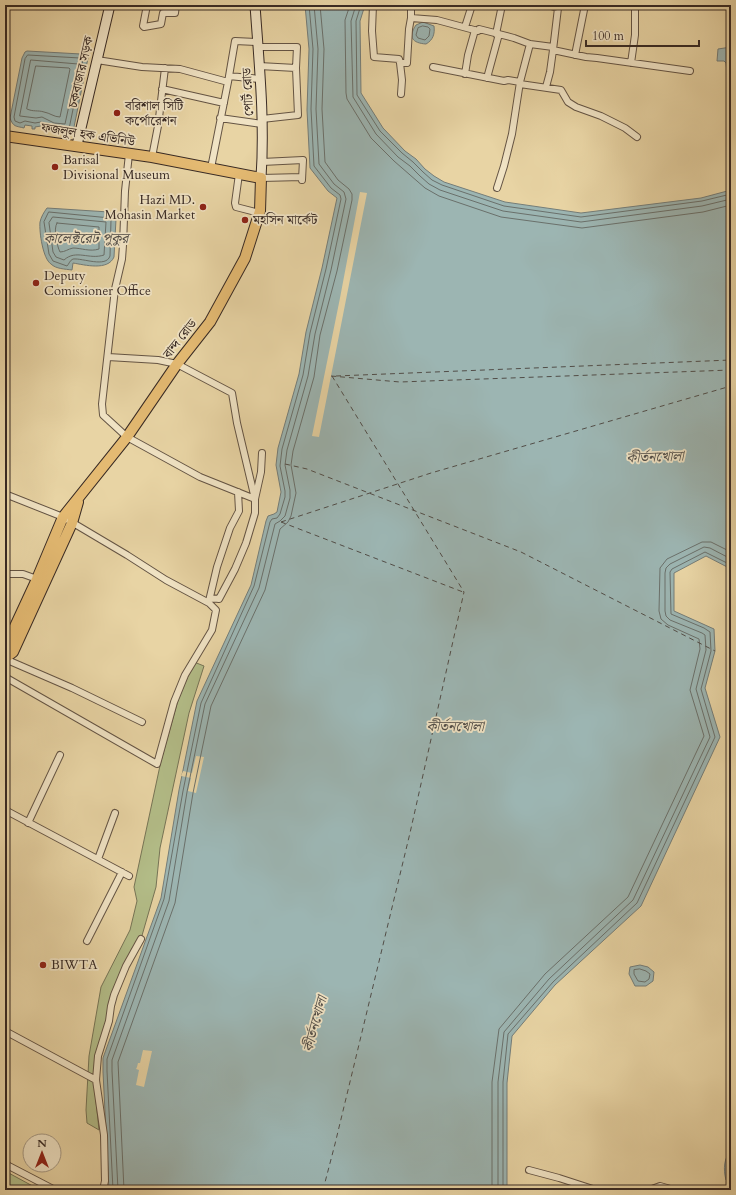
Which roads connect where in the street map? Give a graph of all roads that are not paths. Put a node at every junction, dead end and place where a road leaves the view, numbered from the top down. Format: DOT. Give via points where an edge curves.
graph roads {
  1 [pos="110,5"];
  2 [pos="147,5"];
  3 [pos="176,5"];
  4 [pos="244,5"];
  5 [pos="373,5"];
  6 [pos="411,5"];
  7 [pos="472,5"];
  8 [pos="502,5"];
  9 [pos="547,5"];
  10 [pos="585,5"];
  11 [pos="635,5"];
  12 [pos="255,6"];
  13 [pos="411,18"];
  14 [pos="465,27"];
  15 [pos="475,30"];
  16 [pos="497,34"];
  17 [pos="258,44"];
  18 [pos="530,44"];
  19 [pos="553,49"];
  20 [pos="575,56"];
  21 [pos="97,60"];
  22 [pos="400,63"];
  23 [pos="631,63"];
  24 [pos="259,66"];
  25 [pos="433,67"];
  26 [pos="165,68"];
  27 [pos="296,68"];
  28 [pos="690,71"];
  29 [pos="465,74"];
  30 [pos="487,78"];
  31 [pos="229,79"];
  32 [pos="260,79"];
  33 [pos="520,83"];
  34 [pos="546,87"];
  35 [pos="162,89"];
  36 [pos="401,94"];
  37 [pos="224,103"];
  38 [pos="220,118"];
  39 [pos="262,122"];
  40 [pos="5,136"];
  41 [pos="637,137"];
  42 [pos="77,145"];
  43 [pos="129,154"];
  44 [pos="152,157"];
  45 [pos="262,162"];
  46 [pos="211,168"];
  47 [pos="239,174"];
  48 [pos="261,178"];
  49 [pos="496,188"];
  50 [pos="260,213"];
  51 [pos="108,356"];
  52 [pos="177,364"];
  53 [pos="126,437"];
  54 [pos="262,453"];
  55 [pos="238,492"];
  56 [pos="5,494"];
  57 [pos="255,499"];
  58 [pos="67,520"];
  59 [pos="5,574"];
  60 [pos="37,579"];
  61 [pos="209,600"];
  62 [pos="5,648"];
  63 [pos="5,659"];
  64 [pos="5,677"];
  65 [pos="142,722"];
  66 [pos="60,755"];
  67 [pos="5,810"];
  68 [pos="115,813"];
  69 [pos="28,822"];
  70 [pos="98,859"];
  71 [pos="122,872"];
  72 [pos="129,876"];
  73 [pos="141,939"];
  74 [pos="87,941"];
  75 [pos="5,1031"];
  76 [pos="96,1080"];
  77 [pos="5,1164"];
  78 [pos="529,1170"];
  79 [pos="55,1190"];
  80 [pos="102,1190"];
  81 [pos="596,1190"];
  82 [pos="649,1190"];
  83 [pos="674,1190"];
  1 -- 21 [label="main road, চকবাজার সড়ক"];
  2 -- 3 [label="street" via="144,27 161,24 163,13 175,14"];
  4 -- 12 [label="street"];
  5 -- 22 [label="street" via="374,57 399,60"];
  6 -- 13 [label="street"];
  7 -- 14 [label="street"];
  8 -- 16 [label="street"];
  9 -- 19 [label="street" via="558,8"];
  10 -- 20 [label="street"];
  11 -- 23 [label="street" via="635,35"];
  12 -- 17 [label="main road, পোর্ট রোড"];
  13 -- 14 [label="street" via="437,20"];
  13 -- 22 [label="street" via="407,63"];
  14 -- 15 [label="street"];
  15 -- 16 [label="street"];
  15 -- 29 [label="street"];
  16 -- 18 [label="street"];
  16 -- 30 [label="street"];
  17 -- 24 [label="main road, পোর্ট রোড"];
  17 -- 27 [label="street" via="297,47"];
  17 -- 31 [label="street" via="235,41"];
  18 -- 19 [label="street"];
  18 -- 33 [label="street"];
  19 -- 20 [label="street"];
  19 -- 34 [label="street"];
  20 -- 23 [label="street"];
  21 -- 26 [label="street"];
  21 -- 42 [label="main road, চকবাজার সড়ক"];
  22 -- 36 [label="street"];
  23 -- 28 [label="street"];
  24 -- 27 [label="street"];
  24 -- 32 [label="main road, পোর্ট রোড"];
  25 -- 29 [label="street"];
  26 -- 31 [label="street"];
  26 -- 35 [label="street"];
  27 -- 39 [label="street" via="298,115"];
  29 -- 30 [label="street"];
  30 -- 33 [label="street"];
  31 -- 32 [label="street"];
  31 -- 37 [label="street"];
  32 -- 39 [label="main road, পোর্ট রোড"];
  33 -- 34 [label="street"];
  33 -- 49 [label="street" via="512,134"];
  34 -- 41 [label="street" via="561,90 568,102 576,107 601,116"];
  35 -- 37 [label="street"];
  35 -- 44 [label="street"];
  37 -- 38 [label="street"];
  38 -- 39 [label="street"];
  38 -- 46 [label="street"];
  39 -- 45 [label="main road, পোর্ট রোড"];
  40 -- 42 [label="main road, ফজলুল হক এভিনিউ"];
  42 -- 43 [label="main road, ফজলুল হক এভিনিউ"];
  43 -- 44 [label="main road, ফজলুল হক এভিনিউ"];
  43 -- 51 [label="street" via="122,259 115,289"];
  44 -- 46 [label="main road, ফজলুল হক এভিনিউ"];
  45 -- 48 [label="main road, পোর্ট রোড"];
  45 -- 48 [label="street" via="303,160 302,178"];
  46 -- 47 [label="main road, ফজলুল হক এভিনিউ"];
  47 -- 48 [label="main road, ফজলুল হক এভিনিউ"];
  47 -- 50 [label="street" via="236,208"];
  48 -- 50 [label="main road, বান্দ রোড"];
  50 -- 52 [label="main road, বান্দ রোড" via="240,268 210,322"];
  51 -- 52 [label="street"];
  51 -- 53 [label="street" via="103,415"];
  52 -- 53 [label="main road, বান্দ রোড"];
  52 -- 57 [label="street" via="232,393"];
  53 -- 55 [label="street" via="200,477"];
  53 -- 58 [label="main road, বান্দ রোড" via="79,498"];
  54 -- 57 [label="street"];
  55 -- 57 [label="street"];
  55 -- 61 [label="street" via="239,511 230,528 217,566"];
  56 -- 58 [label="street"];
  57 -- 61 [label="street" via="254,517 235,569 219,599"];
  58 -- 60 [label="main road, বান্দ রোড"];
  58 -- 61 [label="street" via="166,580"];
  58 -- 63 [label="main road, বান্দ রোড" via="13,652"];
  59 -- 60 [label="street" via="23,574"];
  60 -- 62 [label="main road, বান্দ রোড"];
  61 -- 64 [label="street" via="216,610 212,630 185,675 157,764"];
  63 -- 65 [label="street"];
  66 -- 69 [label="street"];
  67 -- 69 [label="street"];
  68 -- 70 [label="street"];
  69 -- 70 [label="street"];
  70 -- 71 [label="street"];
  71 -- 72 [label="street"];
  71 -- 74 [label="street"];
  73 -- 76 [label="street" via="126,966 110,1006 109,1021 98,1056"];
  75 -- 76 [label="street"];
  76 -- 80 [label="street" via="104,1135 105,1181"];
  77 -- 79 [label="street"];
  78 -- 81 [label="street"];
  82 -- 83 [label="street" via="660,1186"];
}
